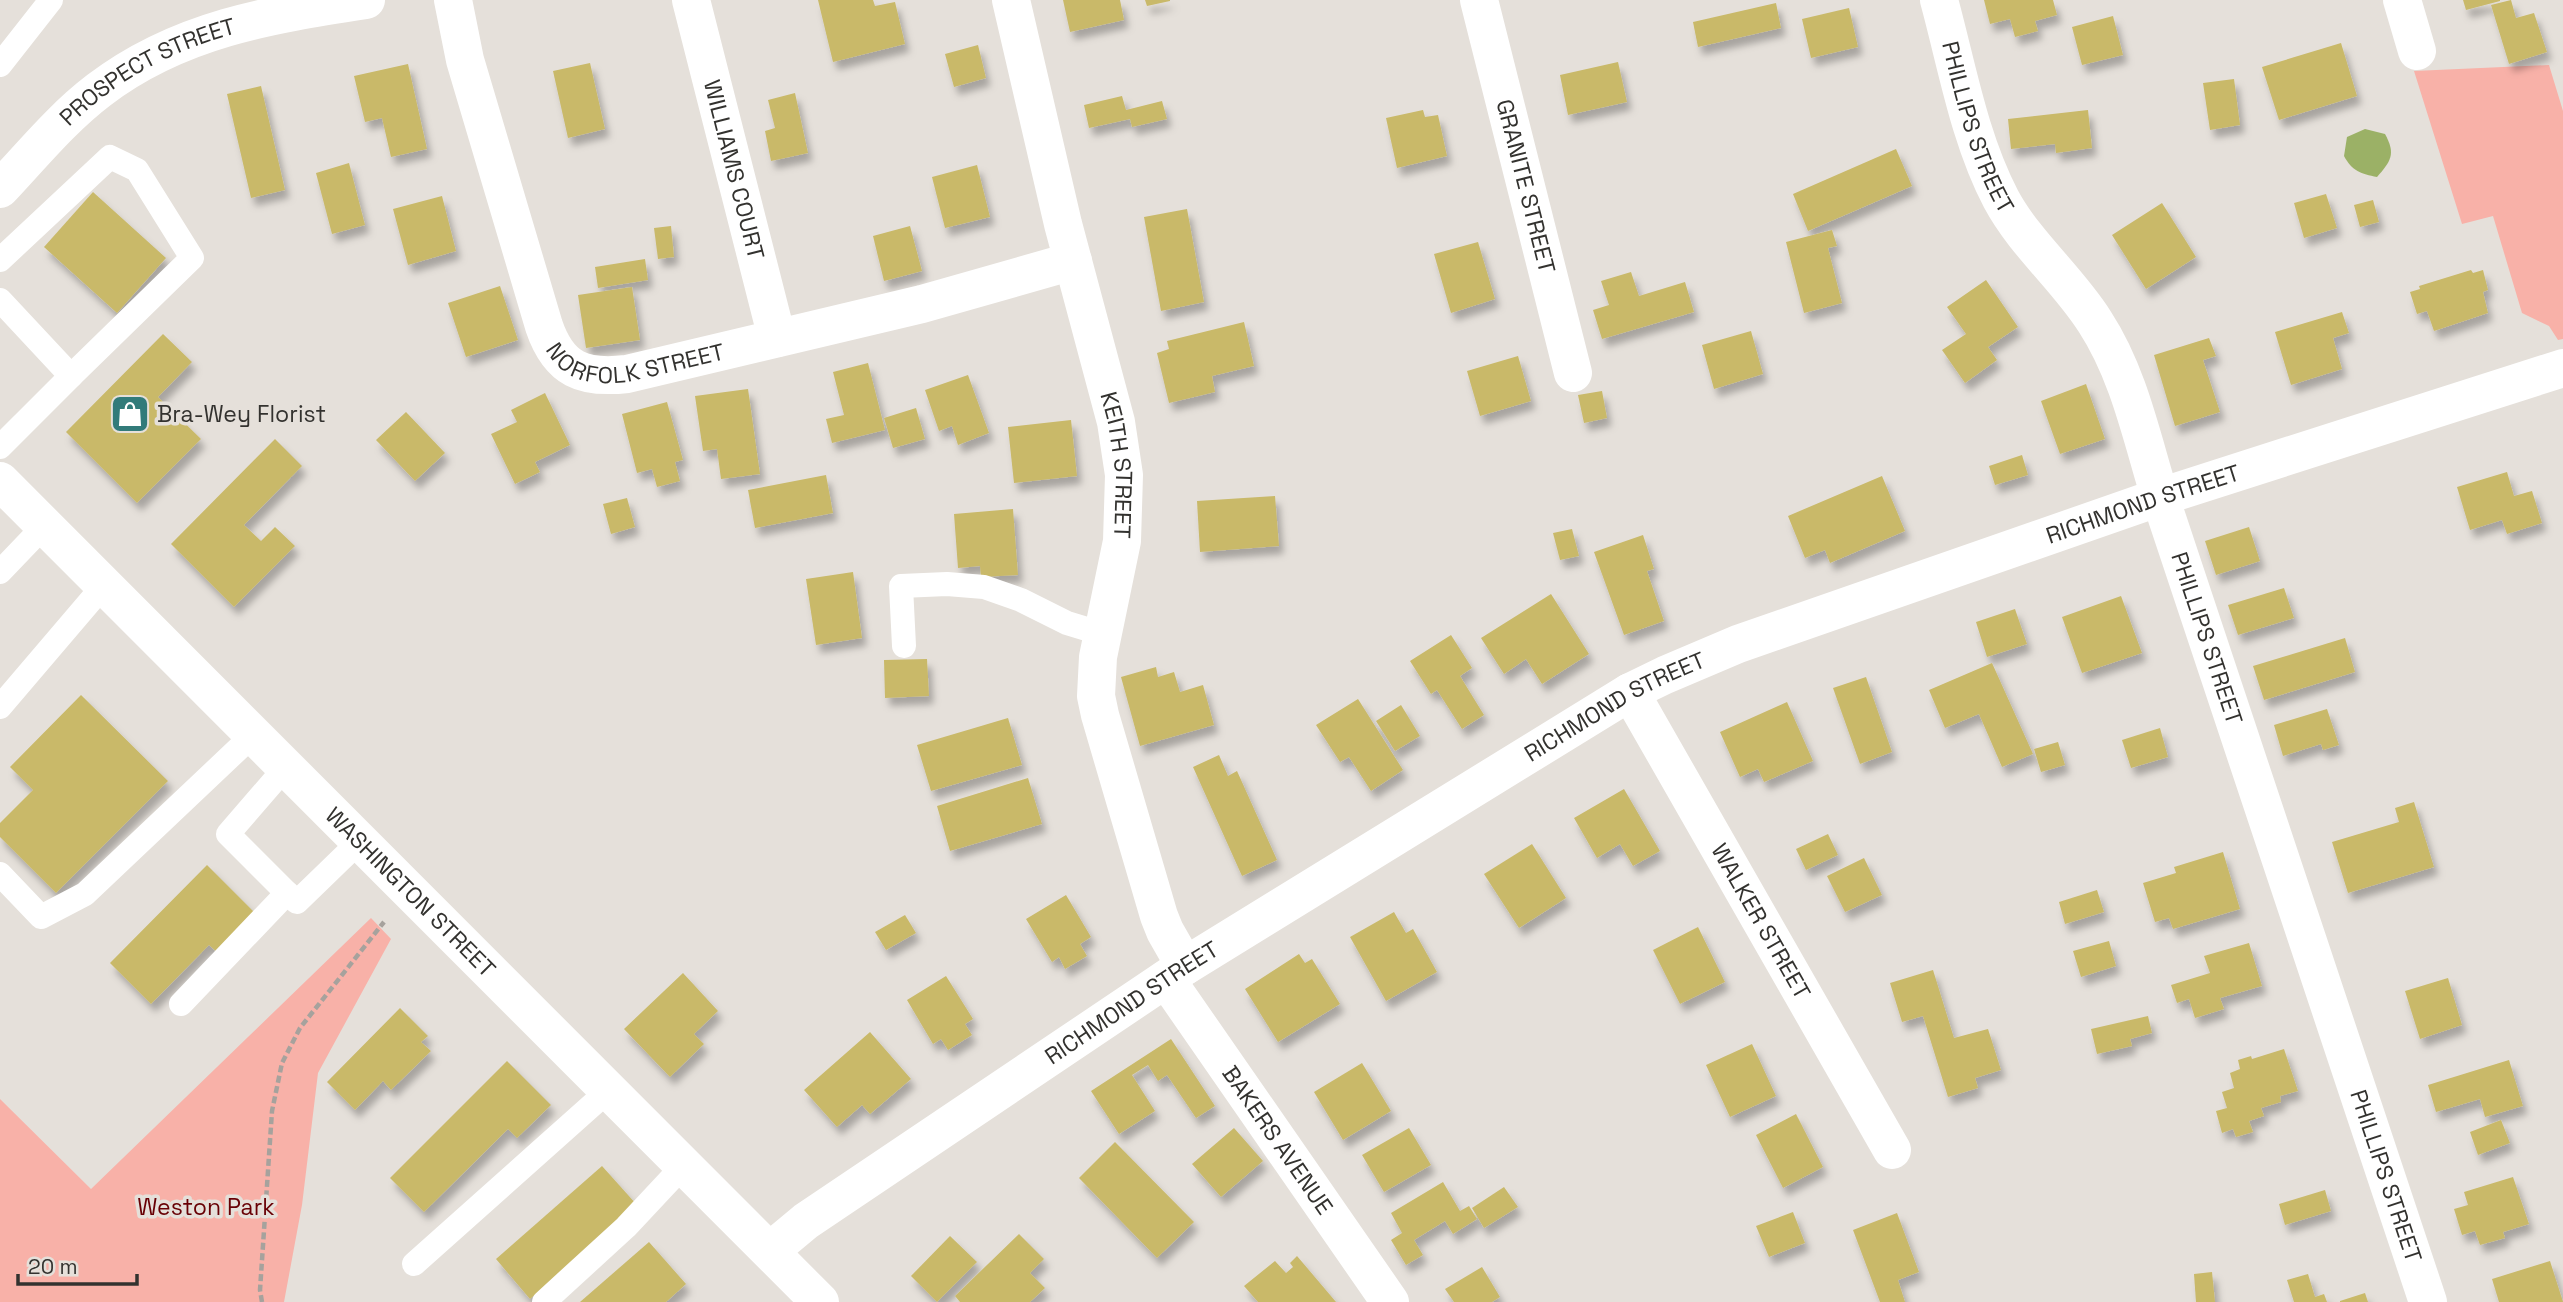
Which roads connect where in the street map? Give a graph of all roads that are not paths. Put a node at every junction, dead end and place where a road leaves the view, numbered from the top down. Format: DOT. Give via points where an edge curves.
graph roads {
  1 [pos="51,0"];
  2 [pos="366,0"];
  3 [pos="453,0"];
  4 [pos="691,0"];
  5 [pos="1011,0"];
  6 [pos="1479,0"];
  7 [pos="1940,0"];
  8 [pos="2402,0"];
  9 [pos="2417,51"];
  10 [pos="0,65"];
  11 [pos="0,188"];
  12 [pos="0,260"];
  13 [pos="1073,261"];
  14 [pos="0,300"];
  15 [pos="777,338"];
  16 [pos="2563,368"];
  17 [pos="1573,373"];
  18 [pos="71,376"];
  19 [pos="0,447"];
  20 [pos="0,481"];
  21 [pos="2160,497"];
  22 [pos="45,525"];
  23 [pos="0,572"];
  24 [pos="104,585"];
  25 [pos="1103,634"];
  26 [pos="904,646"];
  27 [pos="1630,692"];
  28 [pos="0,707"];
  29 [pos="254,734"];
  30 [pos="286,766"];
  31 [pos="361,840"];
  32 [pos="0,874"];
  33 [pos="288,893"];
  34 [pos="1176,972"];
  35 [pos="180,1004"];
  36 [pos="609,1090"];
  37 [pos="1892,1150"];
  38 [pos="684,1165"];
  39 [pos="770,1251"];
  40 [pos="414,1264"];
  41 [pos="544,1302"];
  42 [pos="820,1302"];
  43 [pos="1390,1302"];
  44 [pos="2428,1302"];
  1 -- 10 [label="lane"];
  2 -- 11 [label="street, PROSPECT STREET" via="228,26 139,63 78,107"];
  3 -- 15 [label="street, NORFOLK STREET" via="469,73 544,326 557,355 578,372 611,376"];
  4 -- 15 [label="street, WILLIAMS COURT"];
  5 -- 13 [label="street, KEITH STREET"];
  6 -- 17 [label="street, GRANITE STREET"];
  7 -- 21 [label="street, PHILLIPS STREET" via="1992,182 2017,223 2107,342"];
  8 -- 9 [label="street"];
  12 -- 18 [label="lane" via="110,158 136,170 192,258"];
  13 -- 15 [label="street, NORFOLK STREET" via="922,304"];
  13 -- 25 [label="street, KEITH STREET" via="1111,399 1124,475 1122,541"];
  14 -- 18 [label="lane"];
  16 -- 21 [label="street, RICHMOND STREET"];
  18 -- 19 [label="lane"];
  20 -- 22 [label="street, WASHINGTON STREET"];
  21 -- 27 [label="street, RICHMOND STREET" via="1738,644"];
  21 -- 44 [label="street, PHILLIPS STREET"];
  22 -- 23 [label="lane"];
  22 -- 24 [label="street, WASHINGTON STREET"];
  24 -- 28 [label="lane"];
  24 -- 29 [label="street, WASHINGTON STREET"];
  25 -- 26 [label="lane" via="984,587 901,586"];
  25 -- 34 [label="street, KEITH STREET" via="1096,677 1100,715"];
  27 -- 34 [label="street, RICHMOND STREET"];
  27 -- 37 [label="street, WALKER STREET"];
  29 -- 30 [label="street, WASHINGTON STREET"];
  29 -- 32 [label="lane" via="85,894 41,917"];
  30 -- 31 [label="street, WASHINGTON STREET"];
  30 -- 33 [label="lane" via="228,834"];
  31 -- 33 [label="lane" via="297,902"];
  31 -- 36 [label="street, WASHINGTON STREET"];
  33 -- 35 [label="lane"];
  34 -- 39 [label="street, RICHMOND STREET" via="806,1220"];
  34 -- 43 [label="street, BAKERS AVENUE"];
  36 -- 38 [label="street, WASHINGTON STREET"];
  36 -- 40 [label="lane"];
  38 -- 39 [label="street, WASHINGTON STREET"];
  38 -- 41 [label="lane" via="626,1227"];
  39 -- 42 [label="street, WASHINGTON STREET"];
}
